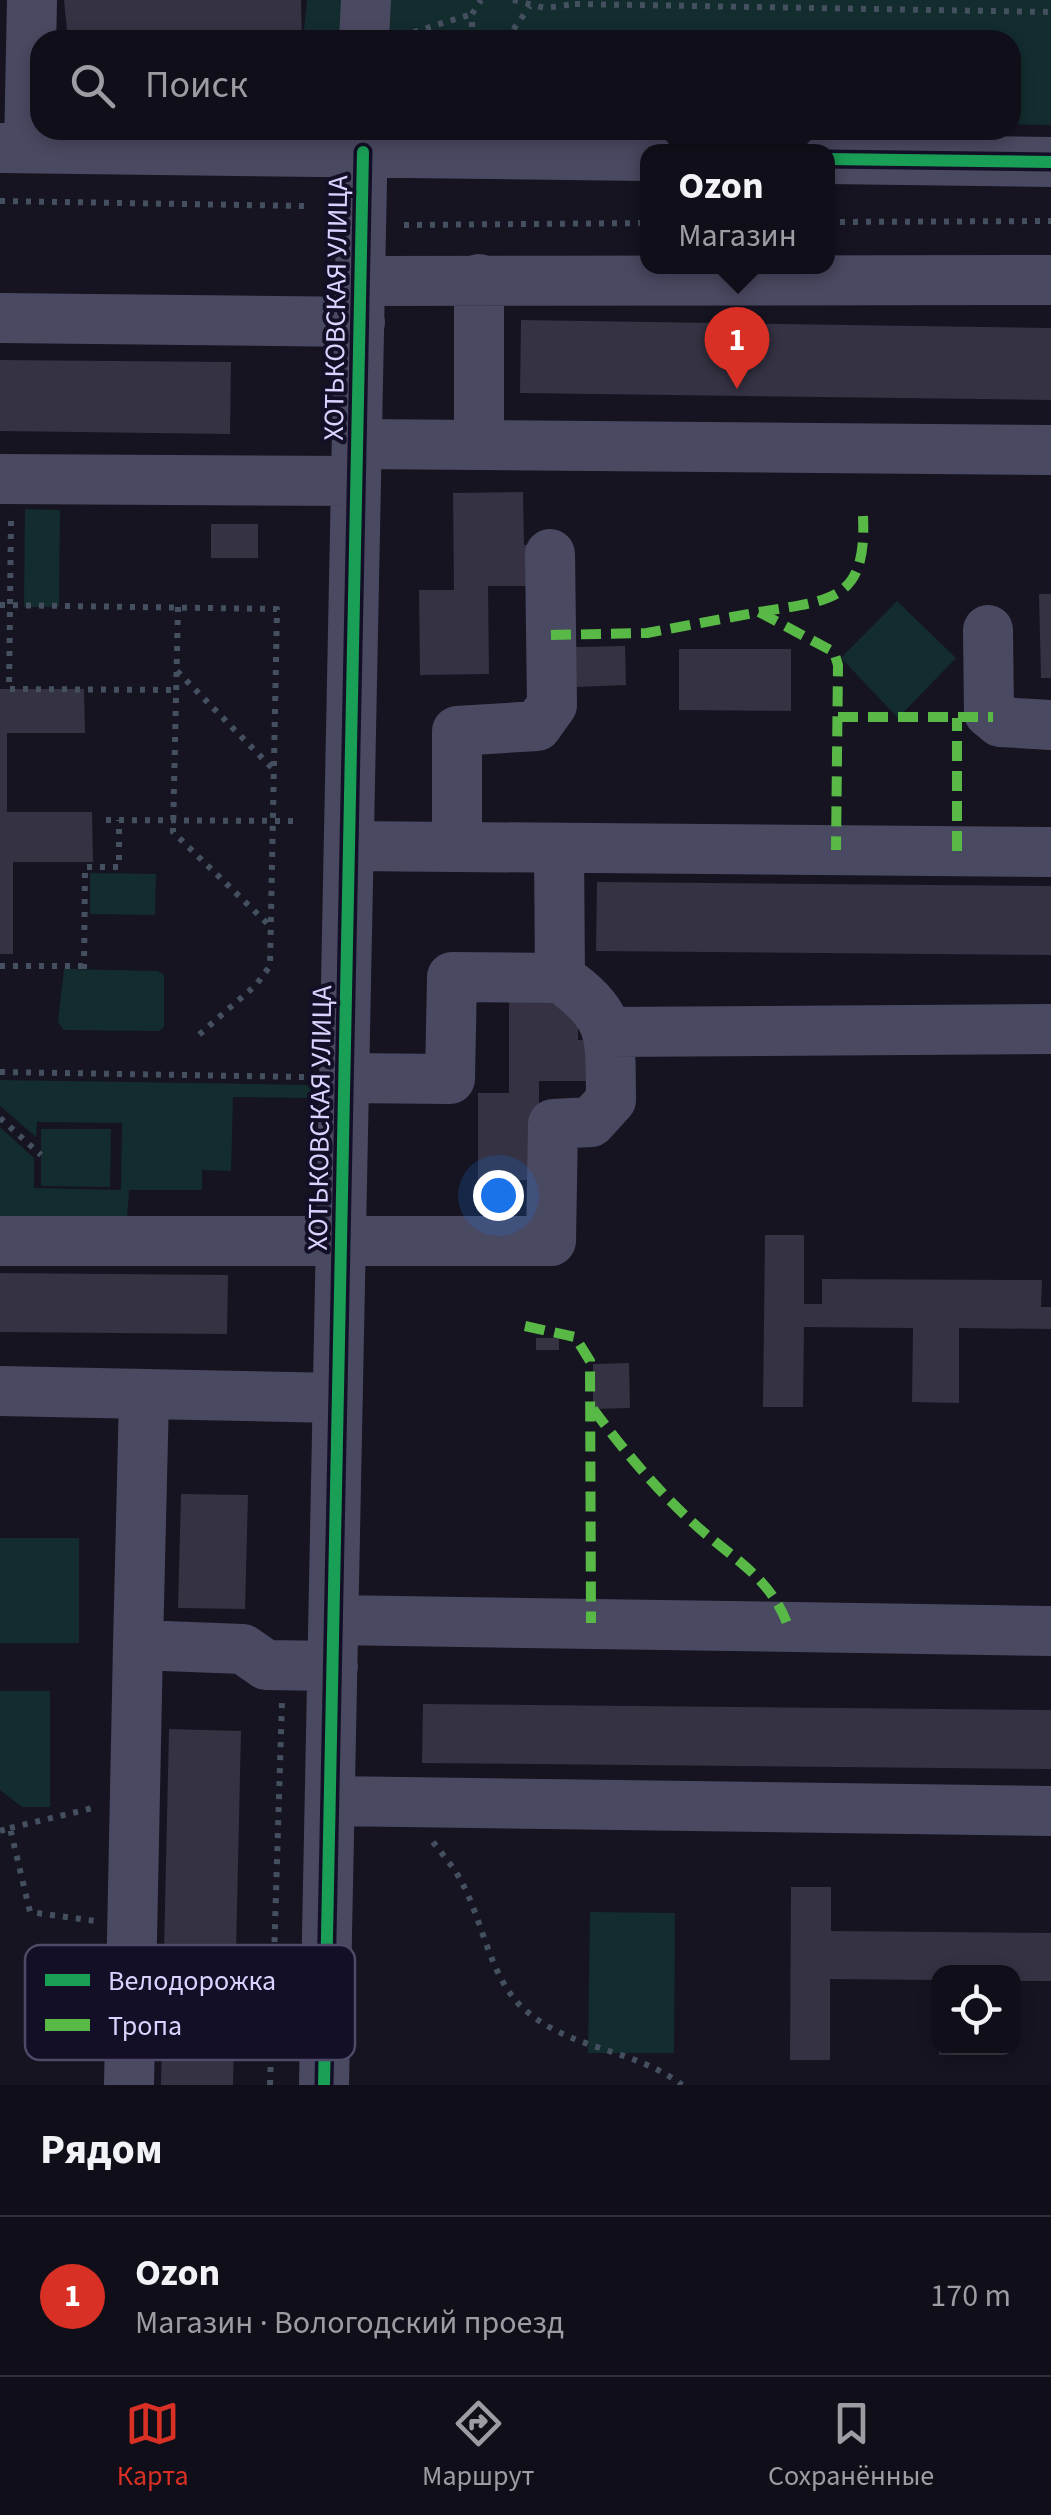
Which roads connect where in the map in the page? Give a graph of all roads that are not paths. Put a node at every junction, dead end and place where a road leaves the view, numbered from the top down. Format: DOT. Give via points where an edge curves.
graph roads {
  1 [pos="32,0"];
  2 [pos="366,0"];
  3 [pos="364,30"];
  4 [pos="363,141"];
  5 [pos="14,148"];
  6 [pos="640,156"];
  7 [pos="835,158"];
  8 [pos="1051,162"];
  9 [pos="479,279"];
  10 [pos="1051,280"];
  11 [pos="360,301"];
  12 [pos="0,318"];
  13 [pos="479,445"];
  14 [pos="1051,450"];
  15 [pos="357,463"];
  16 [pos="5,500"];
  17 [pos="550,554"];
  18 [pos="988,630"];
  19 [pos="1051,725"];
  20 [pos="349,846"];
  21 [pos="457,847"];
  22 [pos="559,848"];
  23 [pos="1051,852"];
  24 [pos="560,978"];
  25 [pos="1051,1029"];
  26 [pos="610,1032"];
  27 [pos="325,1077"];
  28 [pos="0,1241"];
  29 [pos="341,1244"];
  30 [pos="0,1391"];
  31 [pos="144,1397"];
  32 [pos="338,1398"];
  33 [pos="1051,1631"];
  34 [pos="333,1643"];
  35 [pos="138,1645"];
  36 [pos="330,1802"];
  37 [pos="1051,1811"];
  38 [pos="131,1945"];
  39 [pos="327,1945"];
  40 [pos="129,2060"];
  41 [pos="325,2060"];
  42 [pos="129,2085"];
  43 [pos="324,2085"];
  1 -- 5 [label="street"];
  2 -- 3 [label="street"];
  4 -- 5 [label="street"];
  4 -- 6 [label="street"];
  4 -- 11 [label="street, ХОТЬКОВСКАЯ УЛИЦА"];
  7 -- 8 [label="street"];
  9 -- 10 [label="street"];
  9 -- 11 [label="street"];
  9 -- 13 [label="street"];
  11 -- 12 [label="street"];
  11 -- 15 [label="street, ХОТЬКОВСКАЯ УЛИЦА"];
  13 -- 14 [label="street"];
  13 -- 15 [label="street"];
  15 -- 16 [label="street"];
  15 -- 20 [label="street, ХОТЬКОВСКАЯ УЛИЦА"];
  17 -- 21 [label="street" via="552,705 537,726 445,730"];
  18 -- 19 [label="street" via="988,713 1000,722"];
  20 -- 21 [label="street"];
  20 -- 27 [label="street, ХОТЬКОВСКАЯ УЛИЦА"];
  21 -- 22 [label="street"];
  22 -- 23 [label="street"];
  22 -- 24 [label="street"];
  24 -- 26 [label="street"];
  24 -- 27 [label="street" via="452,977 450,1079"];
  25 -- 26 [label="street"];
  26 -- 29 [label="street" via="611,1100 591,1122 553,1124 550,1241"];
  27 -- 29 [label="street, ХОТЬКОВСКАЯ УЛИЦА"];
  28 -- 29 [label="street"];
  29 -- 32 [label="street, ХОТЬКОВСКАЯ УЛИЦА"];
  30 -- 31 [label="street"];
  31 -- 32 [label="street"];
  31 -- 35 [label="street"];
  32 -- 34 [label="street, ХОТЬКОВСКАЯ УЛИЦА"];
  33 -- 34 [label="street"];
  34 -- 35 [label="street" via="283,1665 266,1665 243,1648"];
  34 -- 36 [label="street, ХОТЬКОВСКАЯ УЛИЦА"];
  35 -- 38 [label="street"];
  36 -- 37 [label="street"];
  36 -- 39 [label="street, ХОТЬКОВСКАЯ УЛИЦА"];
  40 -- 42 [label="street"];
  41 -- 43 [label="street, ХОТЬКОВСКАЯ УЛИЦА"];
}
